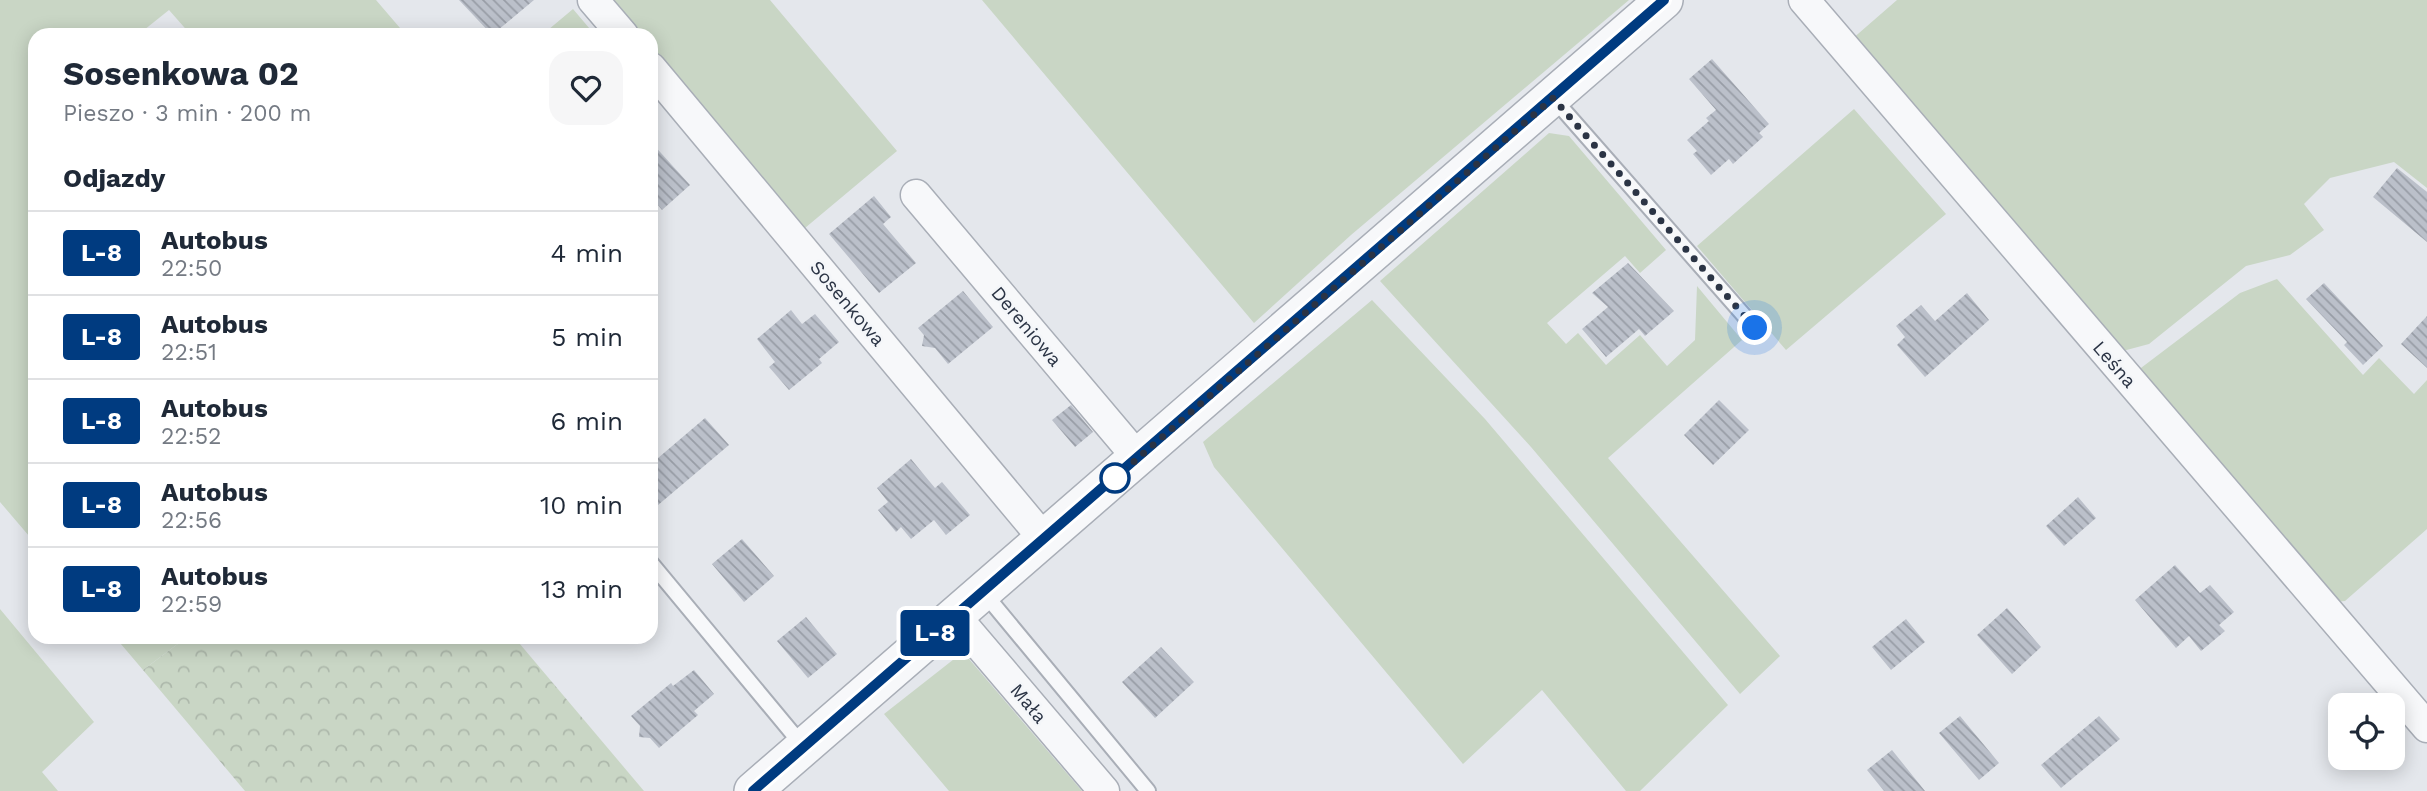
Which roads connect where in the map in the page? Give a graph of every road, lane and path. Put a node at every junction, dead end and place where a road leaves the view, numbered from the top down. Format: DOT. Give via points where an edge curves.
graph roads {
  1 [pos="593,0"];
  2 [pos="1664,0"];
  3 [pos="1804,0"];
  4 [pos="617,28"];
  5 [pos="658,76"];
  6 [pos="1553,98"];
  7 [pos="916,195"];
  8 [pos="1755,328"];
  9 [pos="1138,458"];
  10 [pos="1044,539"];
  11 [pos="658,571"];
  12 [pos="983,592"];
  13 [pos="955,616"];
  14 [pos="2427,727"];
  15 [pos="803,747"];
  16 [pos="753,791"];
  17 [pos="1104,791"];
  18 [pos="1148,791"];
  1 -- 4 [label="street"];
  2 -- 6 [label="street"];
  3 -- 14 [label="street, Leśna"];
  5 -- 10 [label="street, Sosenkowa"];
  6 -- 8 [label="lane"];
  6 -- 9 [label="street"];
  7 -- 9 [label="street, Dereniowa"];
  9 -- 10 [label="street"];
  10 -- 12 [label="street"];
  11 -- 15 [label="lane"];
  12 -- 13 [label="street"];
  12 -- 18 [label="lane"];
  13 -- 15 [label="street"];
  13 -- 17 [label="street, Mała"];
  15 -- 16 [label="street"];
}
